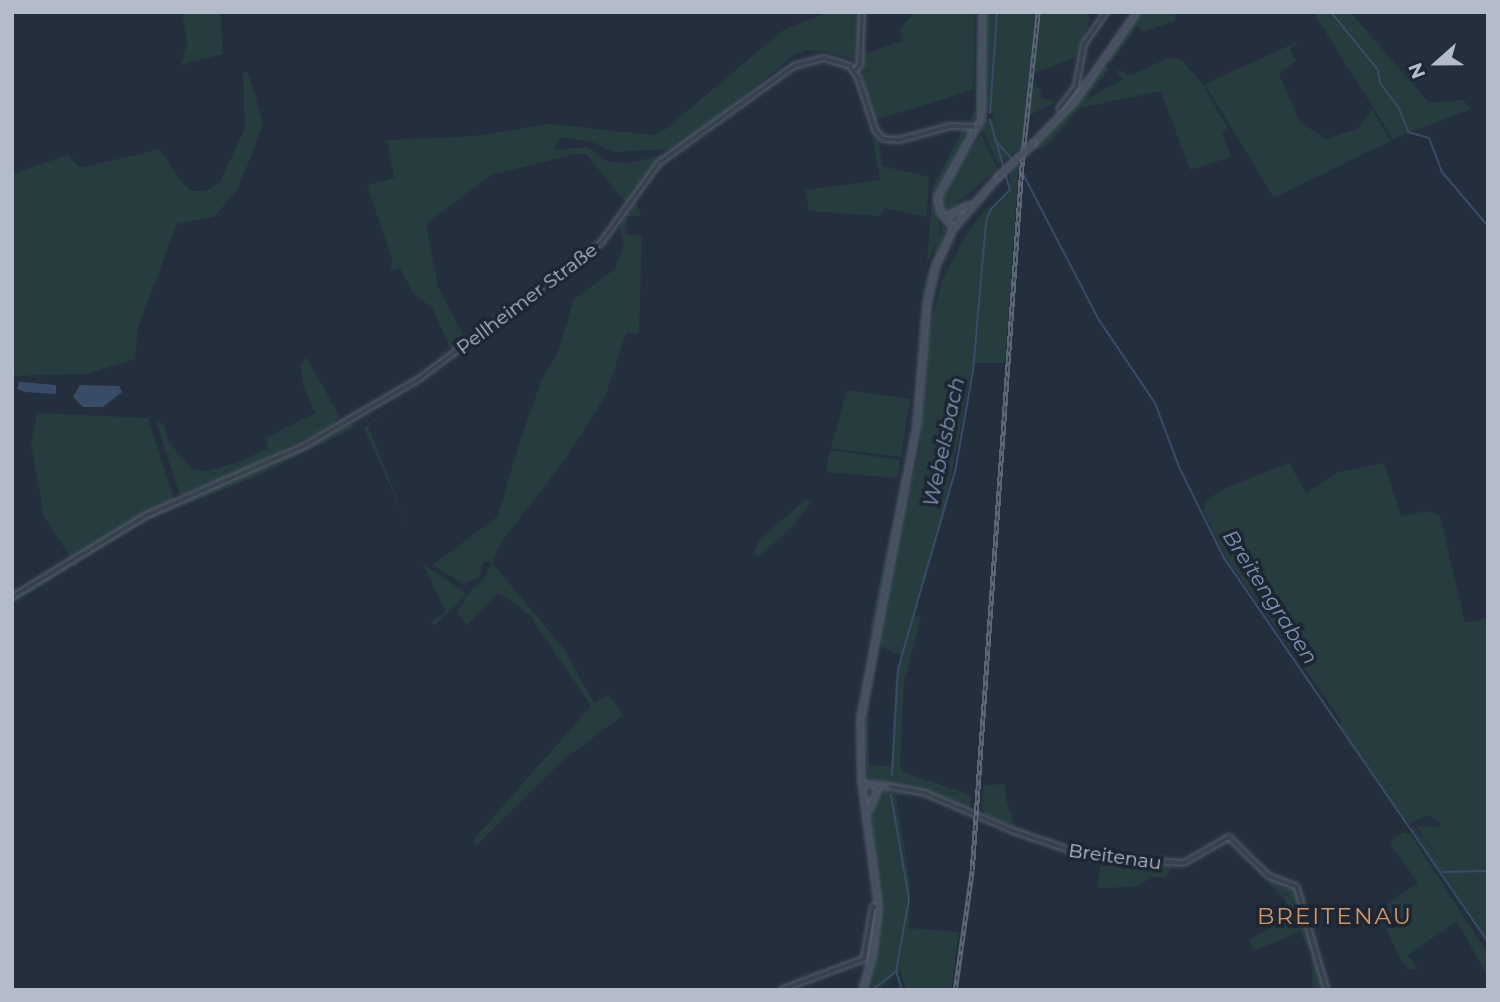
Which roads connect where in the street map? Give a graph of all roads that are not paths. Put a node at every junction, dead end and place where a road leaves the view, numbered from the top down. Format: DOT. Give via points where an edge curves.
graph roads {
  1 [pos="862,12"];
  2 [pos="982,12"];
  3 [pos="1106,12"];
  4 [pos="1136,12"];
  5 [pos="855,71"];
  6 [pos="1059,109"];
  7 [pos="979,127"];
  8 [pos="972,202"];
  9 [pos="944,218"];
  10 [pos="953,228"];
  11 [pos="12,597"];
  12 [pos="862,786"];
  13 [pos="887,786"];
  14 [pos="878,788"];
  15 [pos="866,817"];
  16 [pos="878,907"];
  17 [pos="862,989"];
  18 [pos="781,990"];
  19 [pos="1327,990"];
  1 -- 5 [label="street" via="860,64"];
  2 -- 7 [label="main road"];
  3 -- 6 [label="street" via="1084,44 1076,87"];
  4 -- 8 [label="main road, bridge" via="1061,116"];
  5 -- 7 [label="street" via="876,131 884,139 899,140 951,126"];
  5 -- 11 [label="street, Pellheimer Straße" via="843,62 824,58 787,70 653,168 594,250 419,379 306,445 145,516"];
  7 -- 9 [label="main road" via="939,191 938,205"];
  8 -- 9 [label="main road"];
  8 -- 10 [label="main road"];
  9 -- 10 [label="main road"];
  10 -- 12 [label="main road" via="935,267 927,302 916,428 863,692"];
  12 -- 13 [label="main road"];
  12 -- 14 [label="main road"];
  12 -- 15 [label="main road"];
  13 -- 14 [label="main road"];
  13 -- 19 [label="street, Breitenau" via="925,793 1087,856 1170,865 1184,863 1229,837 1269,876 1297,887"];
  14 -- 15 [label="main road"];
  15 -- 16 [label="main road"];
  16 -- 17 [label="main road"];
  16 -- 18 [label="street" via="873,907 864,959"];
}
